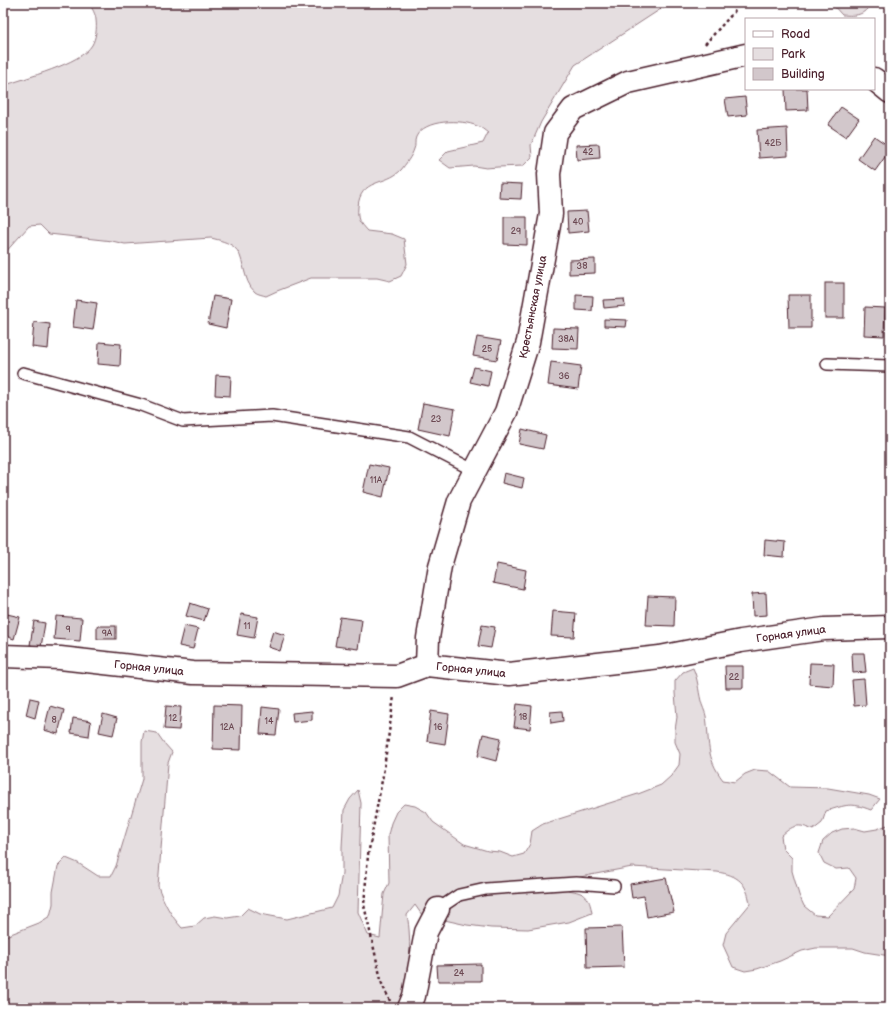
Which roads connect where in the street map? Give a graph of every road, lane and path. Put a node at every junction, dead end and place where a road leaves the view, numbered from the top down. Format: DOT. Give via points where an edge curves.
graph roads {
  1 [pos="739,3"];
  2 [pos="745,55"];
  3 [pos="688,68"];
  4 [pos="875,80"];
  5 [pos="890,92"];
  6 [pos="827,364"];
  7 [pos="890,366"];
  8 [pos="23,373"];
  9 [pos="475,471"];
  10 [pos="890,627"];
  11 [pos="3,656"];
  12 [pos="427,665"];
  13 [pos="397,676"];
  14 [pos="614,886"];
  15 [pos="438,909"];
  16 [pos="400,1005"];
  1 -- 3 [label="path"];
  2 -- 3 [label="street, Крестьянская улица"];
  3 -- 9 [label="street, Крестьянская улица" via="628,82 573,109 555,133 549,174 551,214 528,342 506,412"];
  4 -- 5 [label="street"];
  6 -- 7 [label="lane"];
  8 -- 9 [label="lane" via="141,404 183,421 272,416 409,437"];
  9 -- 12 [label="street, Крестьянская улица" via="459,501 440,566 428,638"];
  10 -- 12 [label="street, Горная улица" via="824,629 741,641 660,657 509,674"];
  11 -- 13 [label="street, Горная улица" via="60,658 193,673"];
  12 -- 13 [label="street, Горная улица"];
  13 -- 16 [label="path" via="383,775 368,854 364,905 382,984"];
  14 -- 15 [label="lane" via="576,883 486,889 459,895"];
  15 -- 16 [label="street" via="426,932 414,996"];
}
